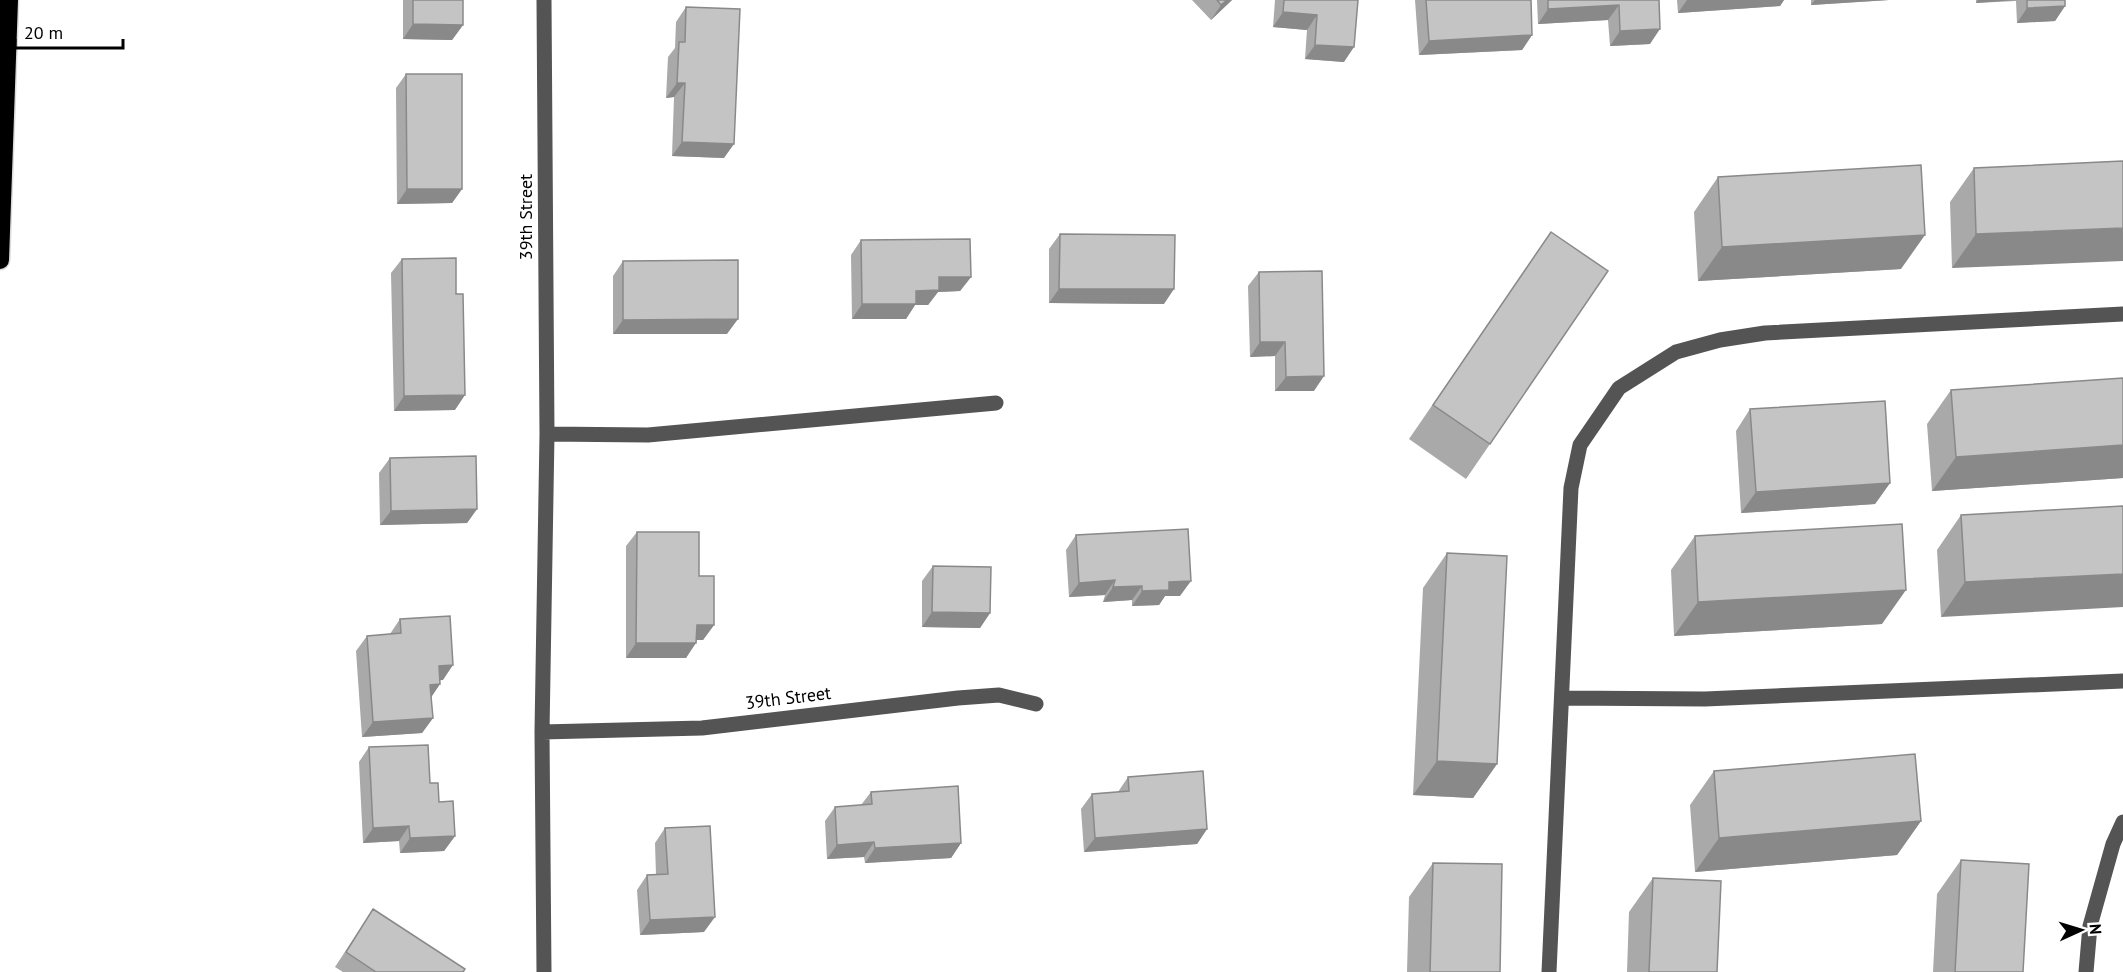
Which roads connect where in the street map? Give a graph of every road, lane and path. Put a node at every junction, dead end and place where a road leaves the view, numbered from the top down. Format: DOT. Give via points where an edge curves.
graph roads {
  1 [pos="9,0"];
  2 [pos="544,0"];
  3 [pos="0,260"];
  4 [pos="2123,314"];
  5 [pos="996,404"];
  6 [pos="547,434"];
  7 [pos="2123,681"];
  8 [pos="1562,698"];
  9 [pos="1036,704"];
  10 [pos="542,732"];
  11 [pos="2123,822"];
  12 [pos="544,972"];
  13 [pos="1549,972"];
  14 [pos="2086,972"];
  1 -- 3 [label="highway"];
  2 -- 6 [label="street, 39th Street"];
  4 -- 8 [label="street" via="1765,333 1676,352 1619,388 1580,445 1571,488"];
  5 -- 6 [label="street" via="648,435"];
  6 -- 10 [label="street, 39th Street"];
  7 -- 8 [label="street" via="1705,699"];
  8 -- 13 [label="street"];
  9 -- 10 [label="street, 39th Street" via="999,695 702,728"];
  10 -- 12 [label="street, 39th Street"];
  11 -- 14 [label="street" via="2090,926"];
}
